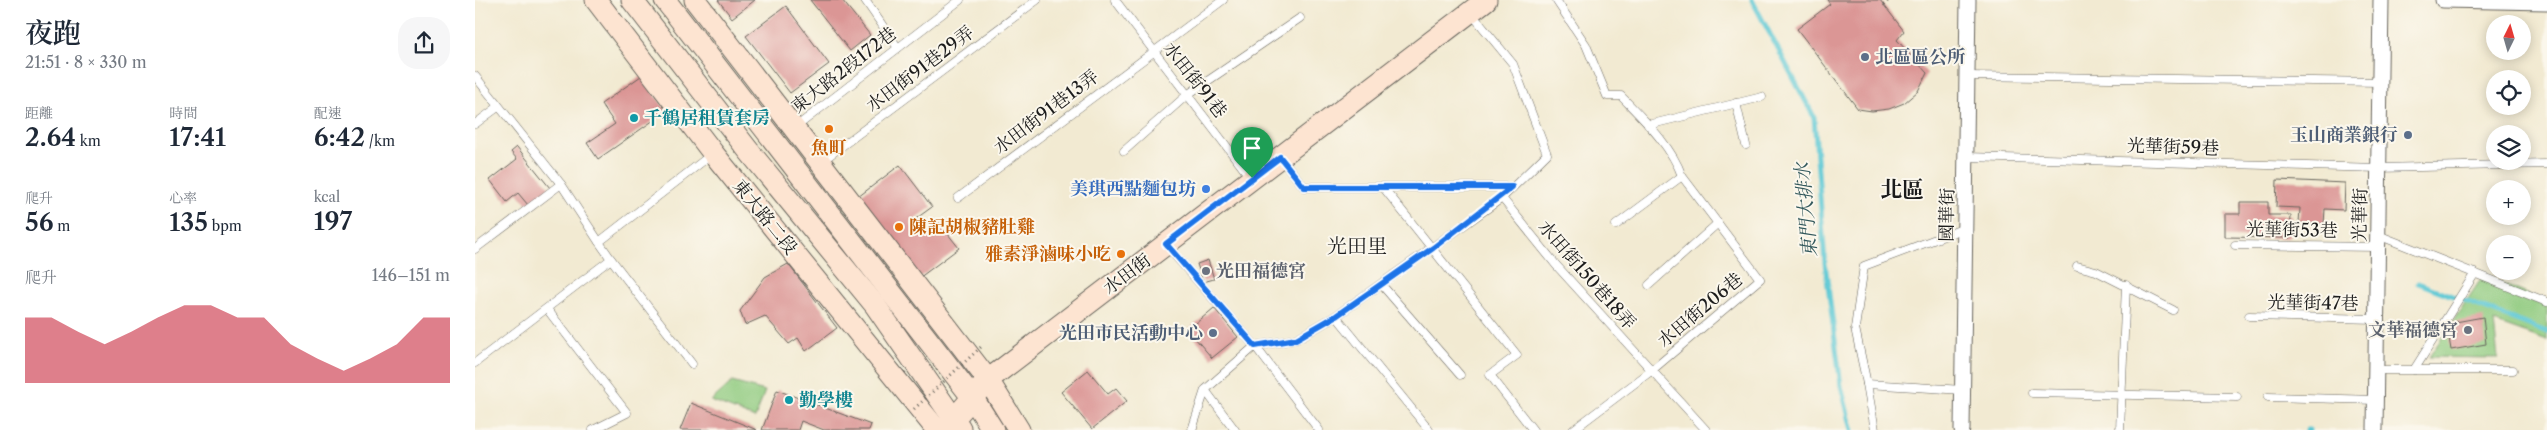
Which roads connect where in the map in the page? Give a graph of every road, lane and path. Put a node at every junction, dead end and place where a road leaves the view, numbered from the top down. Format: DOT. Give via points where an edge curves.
graph roads {
  1 [pos="596,0"];
  2 [pos="632,0"];
  3 [pos="665,0"];
  4 [pos="695,0"];
  5 [pos="865,0"];
  6 [pos="960,0"];
  7 [pos="1037,0"];
  8 [pos="1115,0"];
  9 [pos="1223,0"];
  10 [pos="1555,0"];
  11 [pos="1889,0"];
  12 [pos="1968,0"];
  13 [pos="2381,0"];
  14 [pos="2443,0"];
  15 [pos="2547,2"];
  16 [pos="1480,4"];
  17 [pos="1883,5"];
  18 [pos="1300,18"];
  19 [pos="897,48"];
  20 [pos="1153,50"];
  21 [pos="475,76"];
  22 [pos="1967,76"];
  23 [pos="2381,82"];
  24 [pos="1187,95"];
  25 [pos="1762,97"];
  26 [pos="1736,103"];
  27 [pos="498,108"];
  28 [pos="475,124"];
  29 [pos="1648,124"];
  30 [pos="794,128"];
  31 [pos="1746,145"];
  32 [pos="1124,152"];
  33 [pos="713,153"];
  34 [pos="1280,157"];
  35 [pos="1966,157"];
  36 [pos="821,162"];
  37 [pos="2547,164"];
  38 [pos="2379,168"];
  39 [pos="1683,176"];
  40 [pos="1252,178"];
  41 [pos="561,184"];
  42 [pos="1383,187"];
  43 [pos="1512,187"];
  44 [pos="958,198"];
  45 [pos="1502,198"];
  46 [pos="1718,223"];
  47 [pos="1615,225"];
  48 [pos="1965,228"];
  49 [pos="2378,241"];
  50 [pos="599,242"];
  51 [pos="1166,244"];
  52 [pos="2235,244"];
  53 [pos="1433,248"];
  54 [pos="475,249"];
  55 [pos="611,259"];
  56 [pos="2077,266"];
  57 [pos="2475,273"];
  58 [pos="1381,284"];
  59 [pos="1649,285"];
  60 [pos="2126,285"];
  61 [pos="2547,302"];
  62 [pos="547,308"];
  63 [pos="2173,310"];
  64 [pos="1336,316"];
  65 [pos="2249,316"];
  66 [pos="2376,319"];
  67 [pos="1255,346"];
  68 [pos="981,347"];
  69 [pos="475,363"];
  70 [pos="692,364"];
  71 [pos="2376,370"];
  72 [pos="2414,370"];
  73 [pos="2513,370"];
  74 [pos="1651,371"];
  75 [pos="1460,375"];
  76 [pos="989,380"];
  77 [pos="1867,384"];
  78 [pos="1205,390"];
  79 [pos="1963,390"];
  80 [pos="2032,393"];
  81 [pos="2122,394"];
  82 [pos="2237,397"];
  83 [pos="2268,397"];
  84 [pos="972,398"];
  85 [pos="2376,400"];
  86 [pos="914,409"];
  87 [pos="949,427"];
  88 [pos="593,430"];
  89 [pos="993,430"];
  90 [pos="1019,430"];
  91 [pos="1191,430"];
  92 [pos="1235,430"];
  93 [pos="1319,430"];
  94 [pos="1429,430"];
  95 [pos="1533,430"];
  96 [pos="1573,430"];
  97 [pos="1706,430"];
  98 [pos="1875,430"];
  99 [pos="1962,430"];
  100 [pos="2120,430"];
  101 [pos="2375,430"];
  1 -- 33 [label="street, 東大路二段"];
  2 -- 87 [label="street, 東大路二段" via="748,150 875,305"];
  3 -- 84 [label="street"];
  4 -- 30 [label="street"];
  5 -- 19 [label="lane"];
  6 -- 19 [label="lane, 東大路2段172巷"];
  7 -- 36 [label="lane, 水田街91巷29弄"];
  8 -- 20 [label="lane, 水田街91巷"];
  9 -- 20 [label="lane, 水田街91巷13弄"];
  10 -- 29 [label="lane, 水田街206巷" via="1586,45 1607,96 1621,96"];
  11 -- 17 [label="path"];
  12 -- 22 [label="street, 國華街"];
  13 -- 23 [label="street, 光華街"];
  14 -- 15 [label="street"];
  16 -- 34 [label="street, 水田街"];
  16 -- 43 [label="lane" via="1513,64 1547,154"];
  18 -- 24 [label="lane"];
  19 -- 30 [label="lane, 東大路2段172巷"];
  20 -- 24 [label="lane, 水田街91巷"];
  20 -- 44 [label="lane, 水田街91巷13弄"];
  21 -- 27 [label="lane"];
  22 -- 23 [label="lane"];
  22 -- 35 [label="street, 國華街"];
  23 -- 38 [label="street, 光華街"];
  24 -- 32 [label="lane"];
  24 -- 40 [label="lane, 水田街91巷"];
  25 -- 26 [label="lane"];
  26 -- 29 [label="lane"];
  26 -- 31 [label="lane"];
  27 -- 28 [label="lane"];
  27 -- 41 [label="lane"];
  29 -- 39 [label="lane, 水田街206巷" via="1676,160"];
  30 -- 36 [label="street"];
  33 -- 50 [label="lane"];
  33 -- 87 [label="street, 東大路二段"];
  34 -- 40 [label="street, 水田街"];
  34 -- 42 [label="lane" via="1304,187"];
  35 -- 38 [label="lane, 光華街59巷"];
  35 -- 48 [label="street, 國華街"];
  36 -- 76 [label="street"];
  37 -- 38 [label="lane, 光華街59巷"];
  38 -- 49 [label="street, 光華街"];
  39 -- 46 [label="lane, 水田街206巷"];
  39 -- 47 [label="lane"];
  40 -- 51 [label="street, 水田街"];
  41 -- 50 [label="lane"];
  41 -- 54 [label="lane"];
  42 -- 43 [label="lane"];
  42 -- 53 [label="lane"];
  43 -- 45 [label="lane"];
  45 -- 53 [label="lane"];
  45 -- 74 [label="lane, 水田街150巷18弄" via="1556,265"];
  46 -- 59 [label="lane"];
  46 -- 74 [label="lane, 水田街206巷" via="1760,279"];
  48 -- 77 [label="lane" via="1864,266 1855,328"];
  48 -- 79 [label="street, 國華街"];
  49 -- 52 [label="lane, 光華街53巷"];
  49 -- 57 [label="lane"];
  49 -- 66 [label="street, 光華街"];
  50 -- 55 [label="lane"];
  51 -- 67 [label="lane"];
  51 -- 76 [label="street, 水田街"];
  53 -- 58 [label="lane"];
  53 -- 95 [label="lane" via="1517,355 1489,375"];
  55 -- 62 [label="lane"];
  55 -- 70 [label="lane"];
  56 -- 60 [label="lane"];
  57 -- 61 [label="lane"];
  57 -- 72 [label="lane"];
  58 -- 64 [label="lane"];
  58 -- 75 [label="lane"];
  60 -- 63 [label="lane"];
  60 -- 81 [label="lane"];
  62 -- 69 [label="lane"];
  62 -- 88 [label="lane" via="627,413"];
  64 -- 67 [label="lane" via="1296,339"];
  64 -- 94 [label="lane"];
  65 -- 66 [label="lane, 光華街47巷"];
  66 -- 71 [label="street, 光華街"];
  67 -- 78 [label="lane"];
  67 -- 93 [label="lane"];
  68 -- 86 [label="path, bridge"];
  71 -- 72 [label="lane"];
  71 -- 85 [label="street, 光華街"];
  72 -- 73 [label="lane"];
  74 -- 96 [label="lane"];
  74 -- 97 [label="lane, 水田街150巷18弄"];
  76 -- 84 [label="street, 水田街"];
  76 -- 90 [label="street"];
  77 -- 79 [label="lane"];
  77 -- 98 [label="lane"];
  78 -- 91 [label="lane"];
  78 -- 92 [label="lane"];
  79 -- 99 [label="street, 國華街"];
  80 -- 81 [label="lane"];
  81 -- 82 [label="lane"];
  81 -- 100 [label="lane"];
  83 -- 85 [label="lane"];
  84 -- 87 [label="street, 水田街"];
  84 -- 89 [label="street"];
  85 -- 101 [label="street, 光華街"];
}
